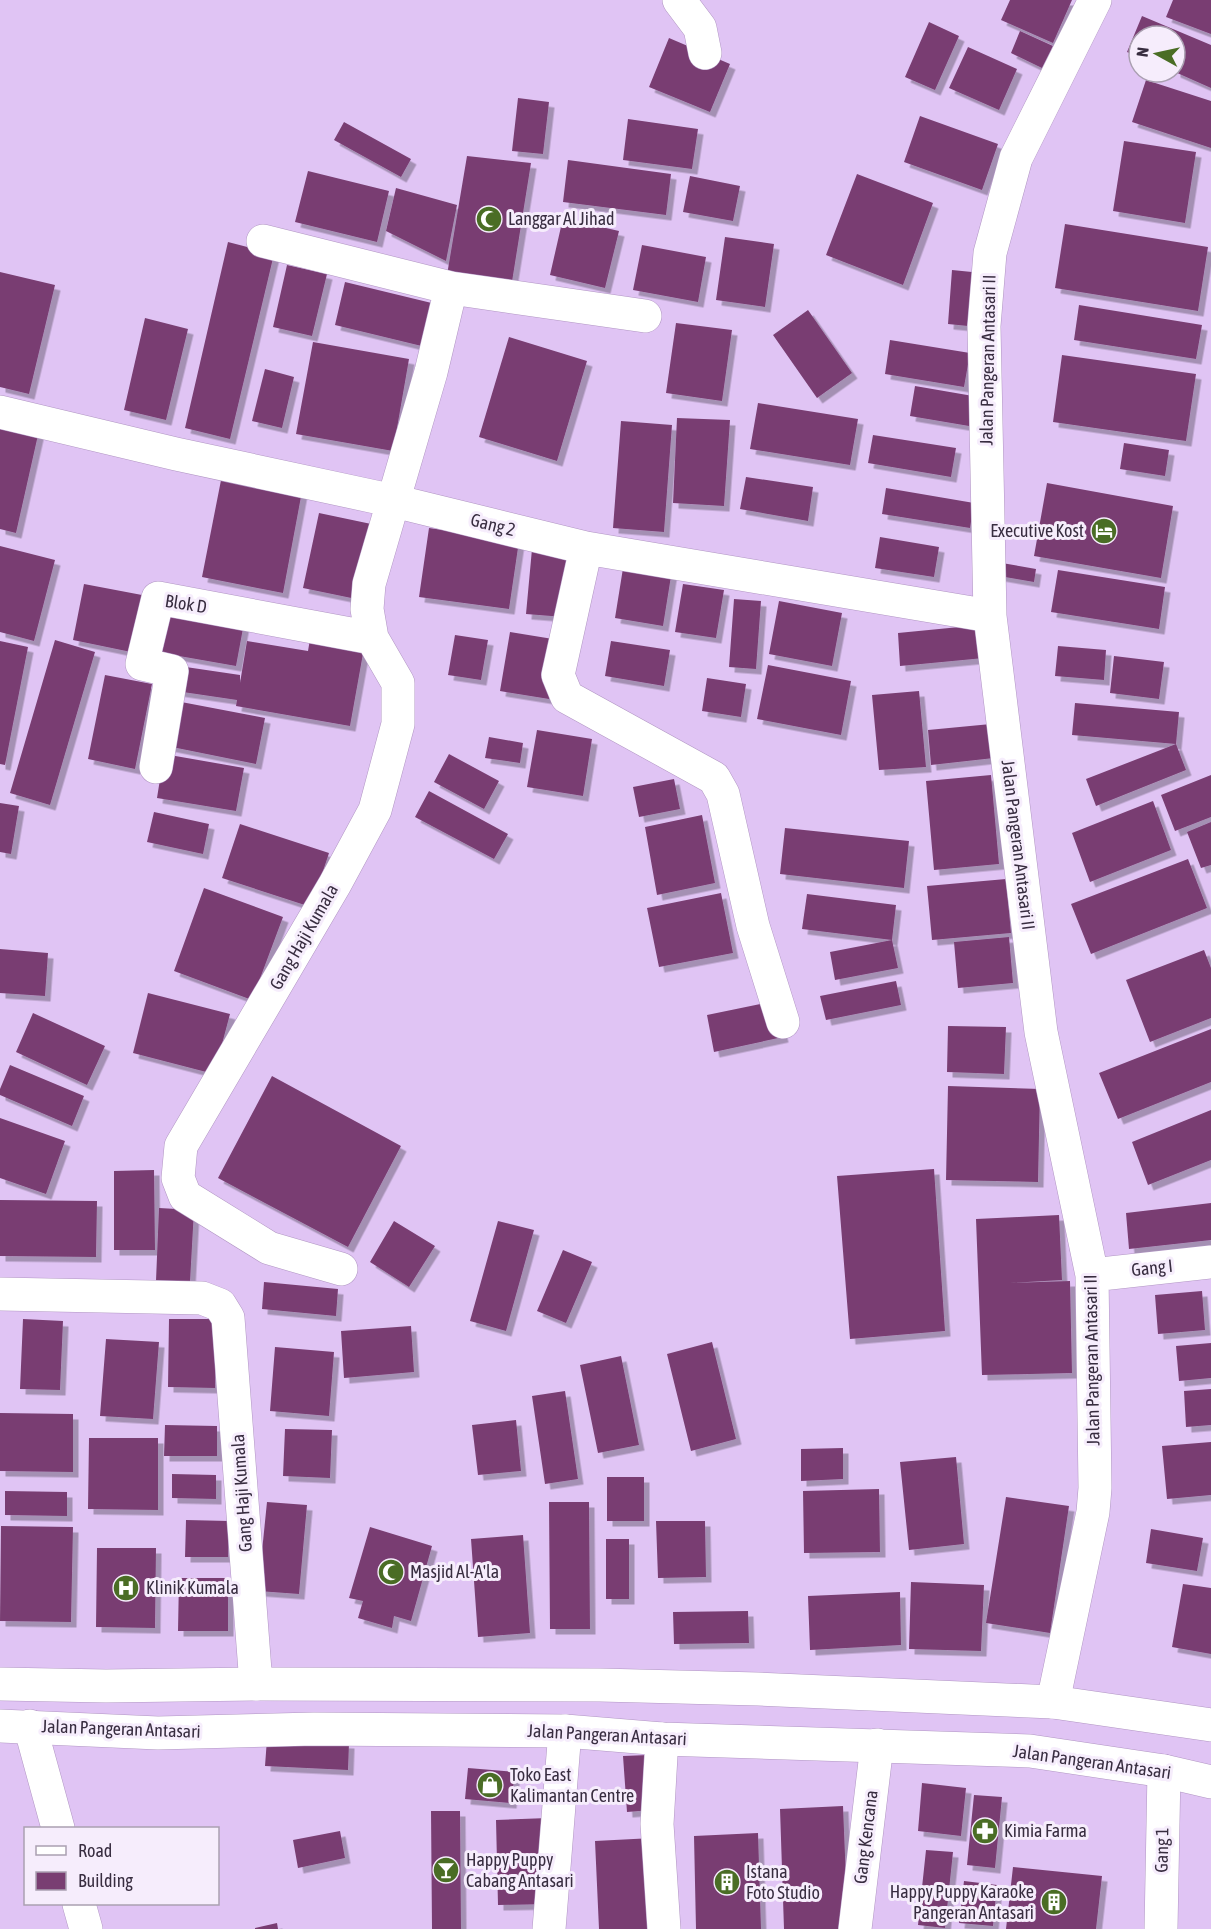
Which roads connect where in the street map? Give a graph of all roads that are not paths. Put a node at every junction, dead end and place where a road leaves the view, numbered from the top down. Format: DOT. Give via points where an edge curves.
graph roads {
  1 [pos="679,0"];
  2 [pos="1095,0"];
  3 [pos="705,53"];
  4 [pos="263,241"];
  5 [pos="451,288"];
  6 [pos="645,316"];
  7 [pos="0,412"];
  8 [pos="394,501"];
  9 [pos="586,548"];
  10 [pos="990,616"];
  11 [pos="372,638"];
  12 [pos="156,767"];
  13 [pos="783,1022"];
  14 [pos="1211,1262"];
  15 [pos="341,1269"];
  16 [pos="1092,1275"];
  17 [pos="0,1294"];
  18 [pos="0,1684"];
  19 [pos="256,1684"];
  20 [pos="1053,1702"];
  21 [pos="1211,1725"];
  22 [pos="15,1726"];
  23 [pos="565,1731"];
  24 [pos="662,1739"];
  25 [pos="877,1745"];
  26 [pos="1164,1771"];
  27 [pos="1211,1782"];
  28 [pos="58,1827"];
  29 [pos="79,1905"];
  30 [pos="86,1929"];
  31 [pos="549,1929"];
  32 [pos="664,1929"];
  33 [pos="855,1929"];
  34 [pos="1161,1929"];
  1 -- 3 [label="main road" via="700,28"];
  2 -- 10 [label="main road, Jalan Pangeran Antasari II" via="1016,158 990,253 984,326"];
  4 -- 5 [label="main road"];
  5 -- 6 [label="main road"];
  5 -- 8 [label="main road, Gang Haji Kumala"];
  7 -- 8 [label="main road, Gang 2"];
  8 -- 9 [label="main road, Gang 2"];
  8 -- 11 [label="main road, Gang Haji Kumala" via="369,584 367,609"];
  9 -- 10 [label="main road, Gang 2"];
  9 -- 13 [label="main road" via="558,675 567,697 714,778 723,794 753,926"];
  10 -- 16 [label="main road, Jalan Pangeran Antasari II" via="1041,1032"];
  11 -- 12 [label="main road, Blok D" via="158,598 142,664 172,671"];
  11 -- 15 [label="main road, Gang Haji Kumala" via="398,683 398,724 375,810 181,1146 178,1178 185,1196 269,1248"];
  14 -- 16 [label="main road, Gang I"];
  16 -- 20 [label="main road, Jalan Pangeran Antasari II" via="1093,1512"];
  17 -- 19 [label="main road, Gang Haji Kumala" via="202,1298 220,1305 228,1318"];
  18 -- 19 [label="main road"];
  19 -- 20 [label="main road" via="600,1685"];
  20 -- 21 [label="main road"];
  22 -- 23 [label="main road, Jalan Pangeran Antasari" via="158,1733"];
  22 -- 28 [label="main road"];
  23 -- 24 [label="main road, Jalan Pangeran Antasari"];
  23 -- 31 [label="main road"];
  24 -- 25 [label="main road, Jalan Pangeran Antasari"];
  24 -- 32 [label="main road" via="657,1824"];
  25 -- 26 [label="main road, Jalan Pangeran Antasari" via="1030,1751"];
  25 -- 33 [label="main road, Gang Kencana"];
  26 -- 27 [label="main road, Jalan Pangeran Antasari"];
  26 -- 34 [label="main road, Gang 1"];
  29 -- 30 [label="main road"];
}
